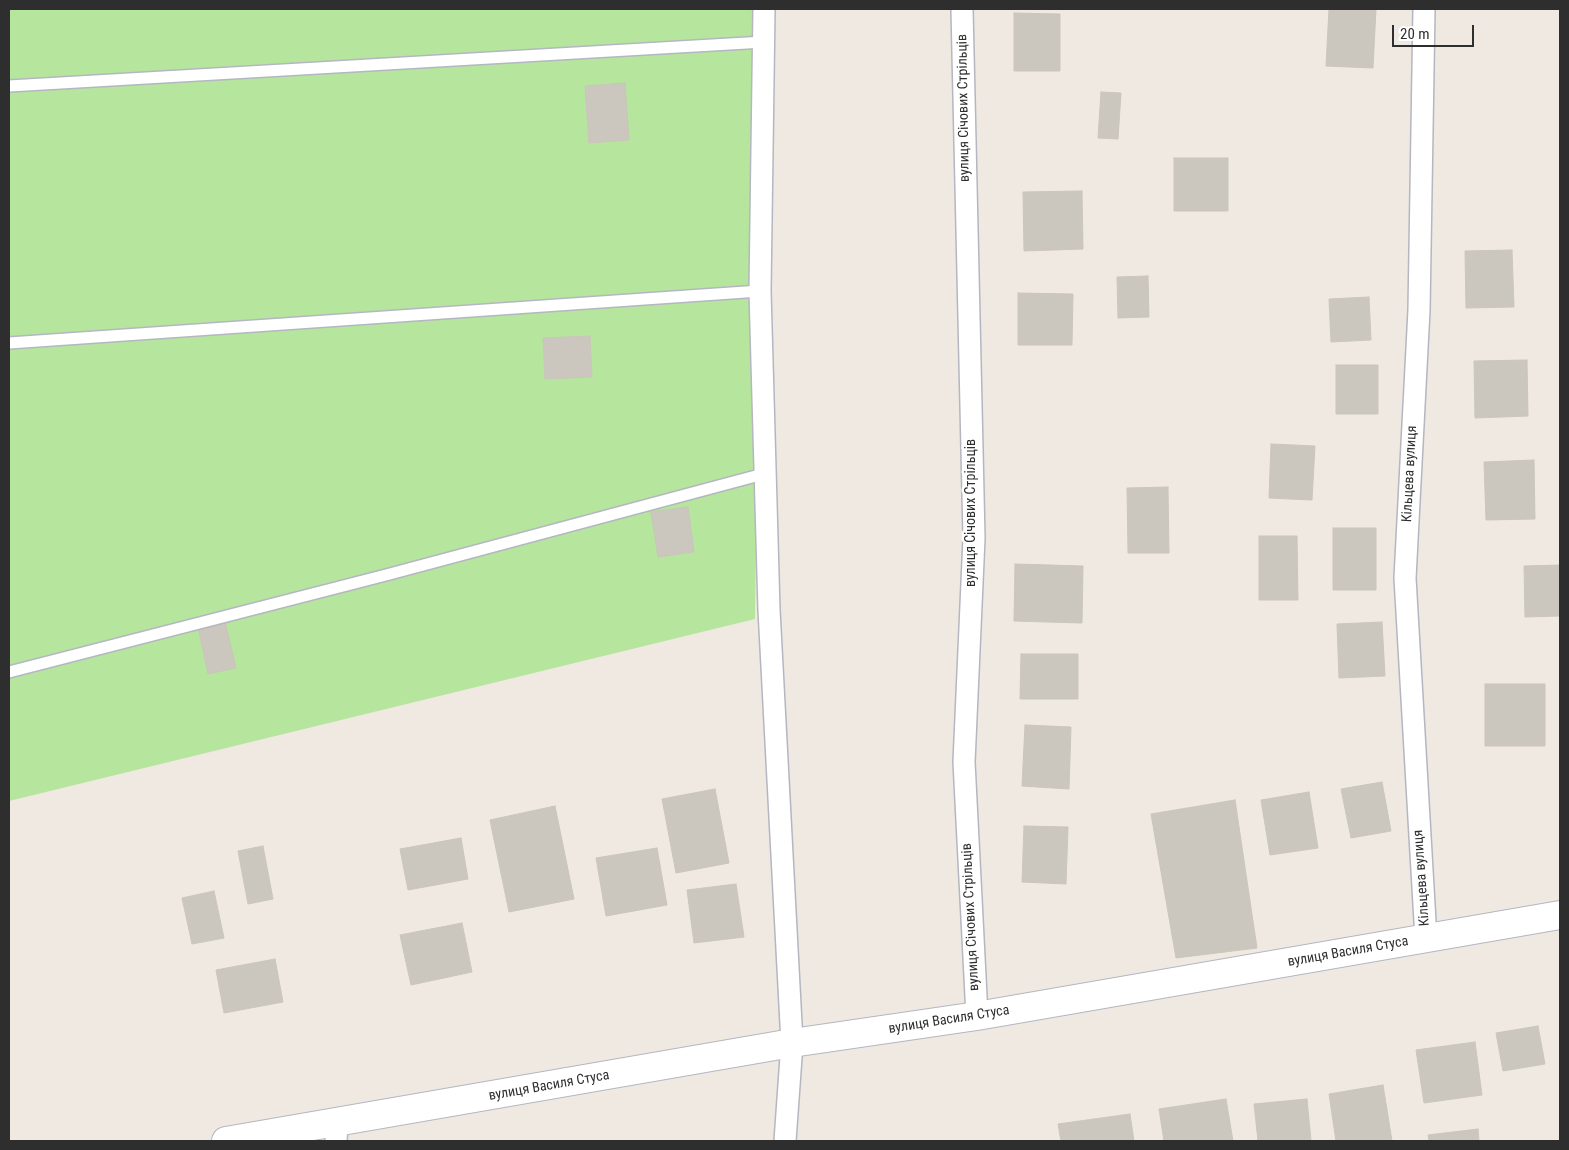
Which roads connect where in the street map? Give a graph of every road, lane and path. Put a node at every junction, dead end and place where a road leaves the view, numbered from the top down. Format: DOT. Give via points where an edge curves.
graph roads {
  1 [pos="764,9"];
  2 [pos="962,9"];
  3 [pos="1424,9"];
  4 [pos="764,42"];
  5 [pos="9,86"];
  6 [pos="760,291"];
  7 [pos="9,344"];
  8 [pos="767,473"];
  9 [pos="9,672"];
  10 [pos="1560,915"];
  11 [pos="1426,939"];
  12 [pos="977,1016"];
  13 [pos="792,1043"];
  14 [pos="336,1132"];
  15 [pos="226,1141"];
  16 [pos="784,1141"];
  1 -- 4 [label="street"];
  2 -- 12 [label="street, вулиця Січових Стрільців" via="974,538 964,762"];
  3 -- 11 [label="street, Кільцева вулиця" via="1419,310 1405,578"];
  4 -- 5 [label="lane"];
  4 -- 6 [label="street"];
  6 -- 7 [label="lane"];
  6 -- 8 [label="street"];
  8 -- 9 [label="lane"];
  8 -- 13 [label="street" via="770,610"];
  10 -- 11 [label="street, вулиця Василя Стуса"];
  11 -- 12 [label="street, вулиця Василя Стуса"];
  12 -- 13 [label="street, вулиця Василя Стуса"];
  13 -- 14 [label="street, вулиця Василя Стуса"];
  13 -- 16 [label="street"];
  14 -- 15 [label="street, вулиця Василя Стуса"];
}
